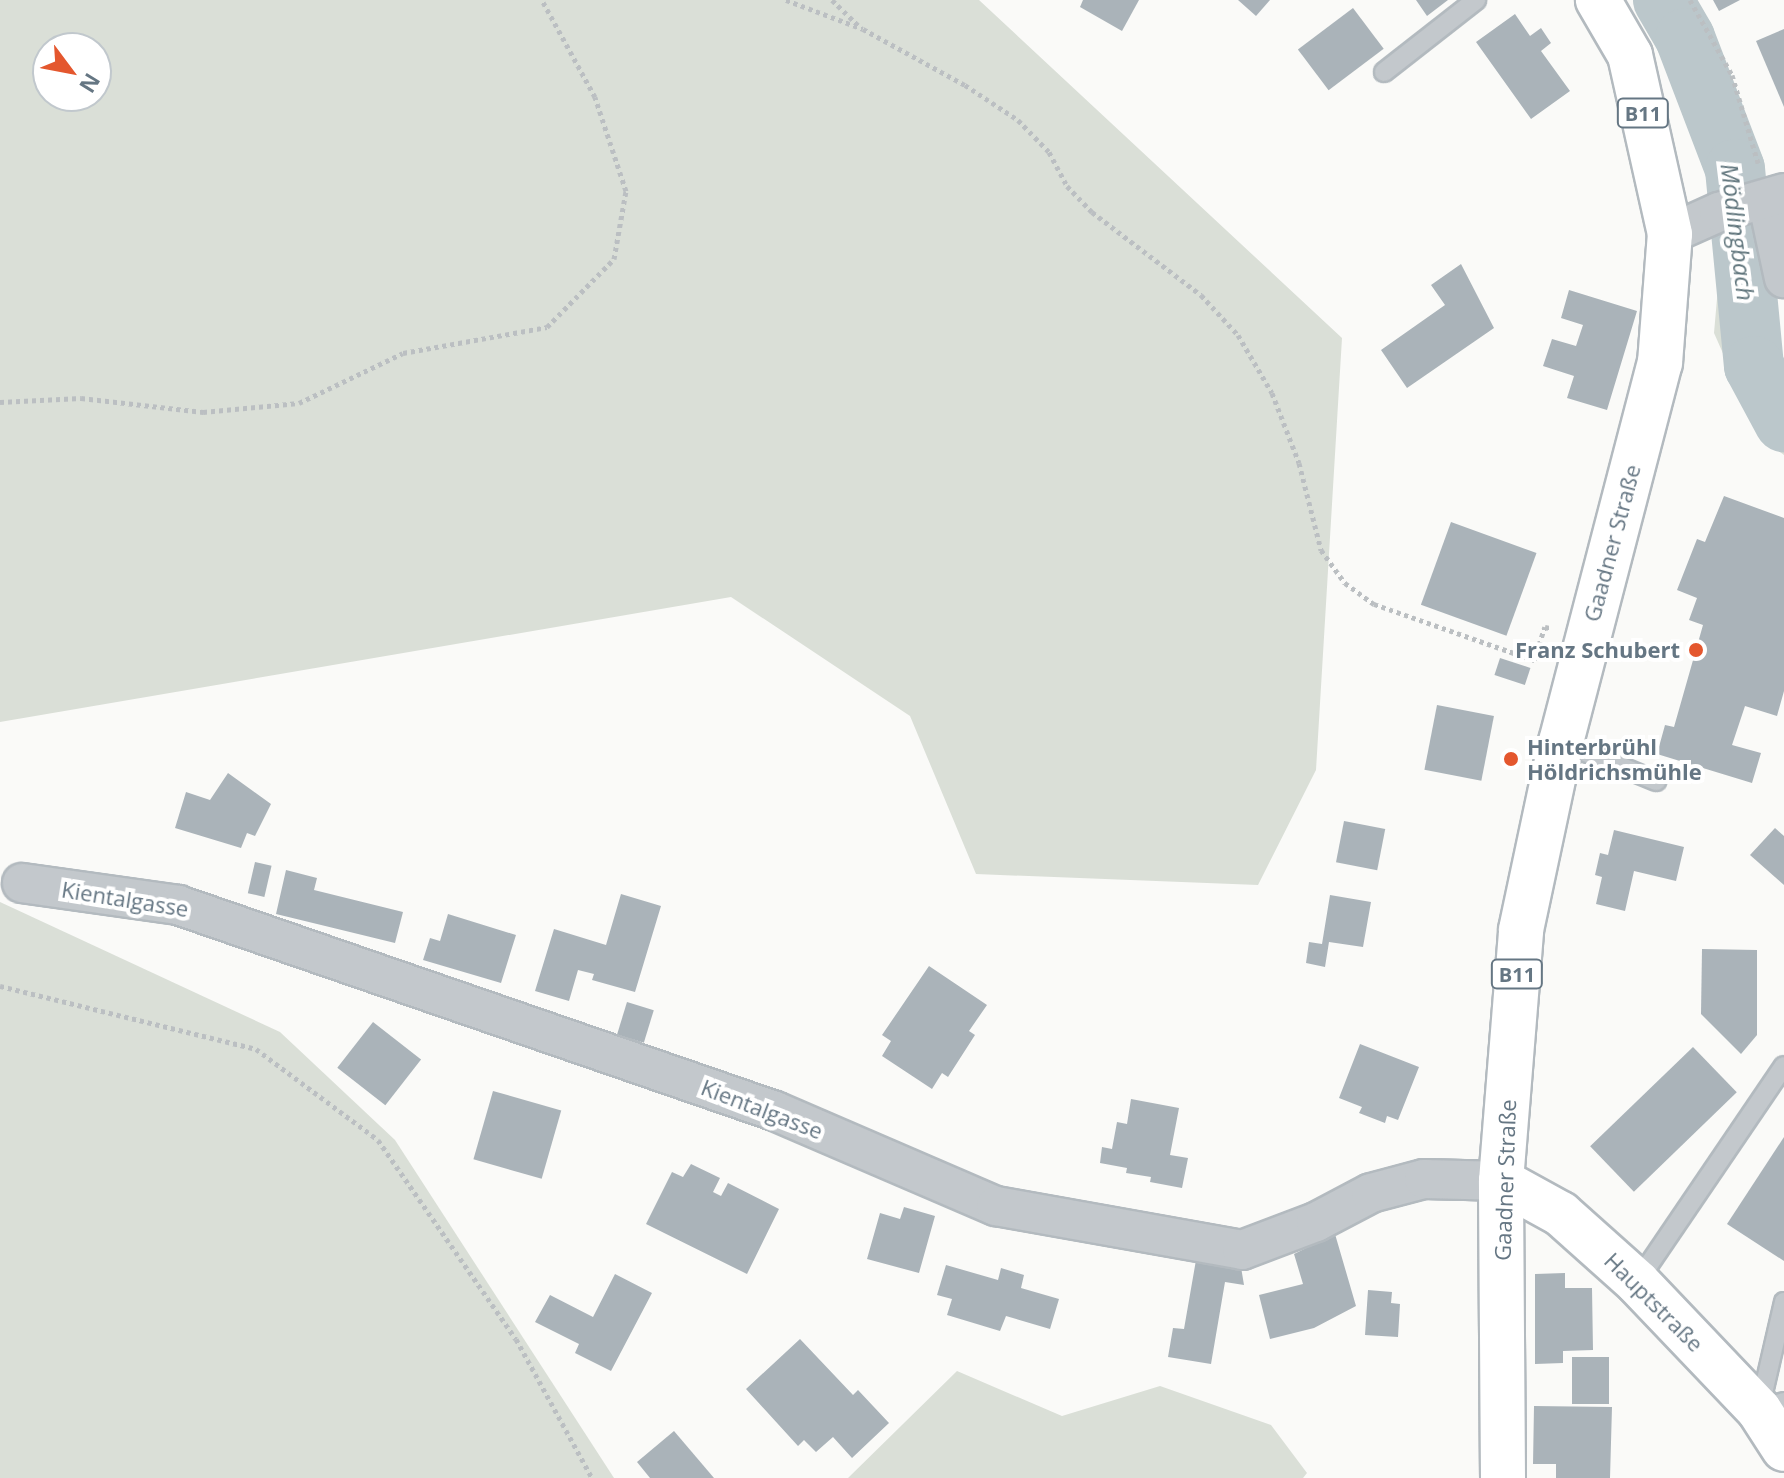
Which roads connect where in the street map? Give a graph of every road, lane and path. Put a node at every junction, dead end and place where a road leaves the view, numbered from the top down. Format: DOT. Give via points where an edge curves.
graph roads {
  1 [pos="542,0"];
  2 [pos="552,0"];
  3 [pos="786,0"];
  4 [pos="832,0"];
  5 [pos="1476,0"];
  6 [pos="1598,0"];
  7 [pos="1690,0"];
  8 [pos="548,12"];
  9 [pos="863,29"];
  10 [pos="1384,72"];
  11 [pos="1771,198"];
  12 [pos="1670,234"];
  13 [pos="1784,278"];
  14 [pos="0,402"];
  15 [pos="1534,660"];
  16 [pos="1561,742"];
  17 [pos="1656,781"];
  18 [pos="22,883"];
  19 [pos="0,986"];
  20 [pos="1784,1066"];
  21 [pos="1501,1181"];
  22 [pos="1637,1282"];
  23 [pos="1784,1302"];
  24 [pos="1771,1406"];
  25 [pos="1784,1449"];
  26 [pos="592,1478"];
  27 [pos="1503,1478"];
  1 -- 8 [label="path"];
  2 -- 8 [label="path"];
  3 -- 9 [label="path"];
  4 -- 9 [label="path"];
  5 -- 10 [label="lane"];
  6 -- 12 [label="main road, Gaadner Straße / B11" via="1630,55"];
  7 -- 11 [label="path" via="1732,75"];
  8 -- 14 [label="path" via="595,97 626,191 614,259 547,327 403,353 299,403 203,412 81,398"];
  9 -- 15 [label="path" via="1018,120 1049,152 1067,186 1092,212 1201,295 1238,335 1283,421 1321,550 1345,583 1374,604"];
  11 -- 12 [label="street" via="1719,212"];
  11 -- 13 [label="street"];
  12 -- 16 [label="main road, Gaadner Straße / B11" via="1660,363"];
  16 -- 17 [label="lane"];
  16 -- 21 [label="main road, Gaadner Straße / B11" via="1521,930"];
  18 -- 21 [label="street, Kientalgasse" via="178,905 775,1111 996,1206 1242,1250 1316,1222 1371,1193 1424,1179"];
  19 -- 26 [label="path" via="256,1049 378,1140 516,1339"];
  20 -- 22 [label="lane"];
  21 -- 22 [label="main road, Hauptstraße" via="1561,1214"];
  21 -- 27 [label="main road, Gaadner Straße / B11"];
  22 -- 24 [label="main road, Hauptstraße"];
  23 -- 24 [label="lane"];
  24 -- 25 [label="main road, Hauptstraße"];
}
